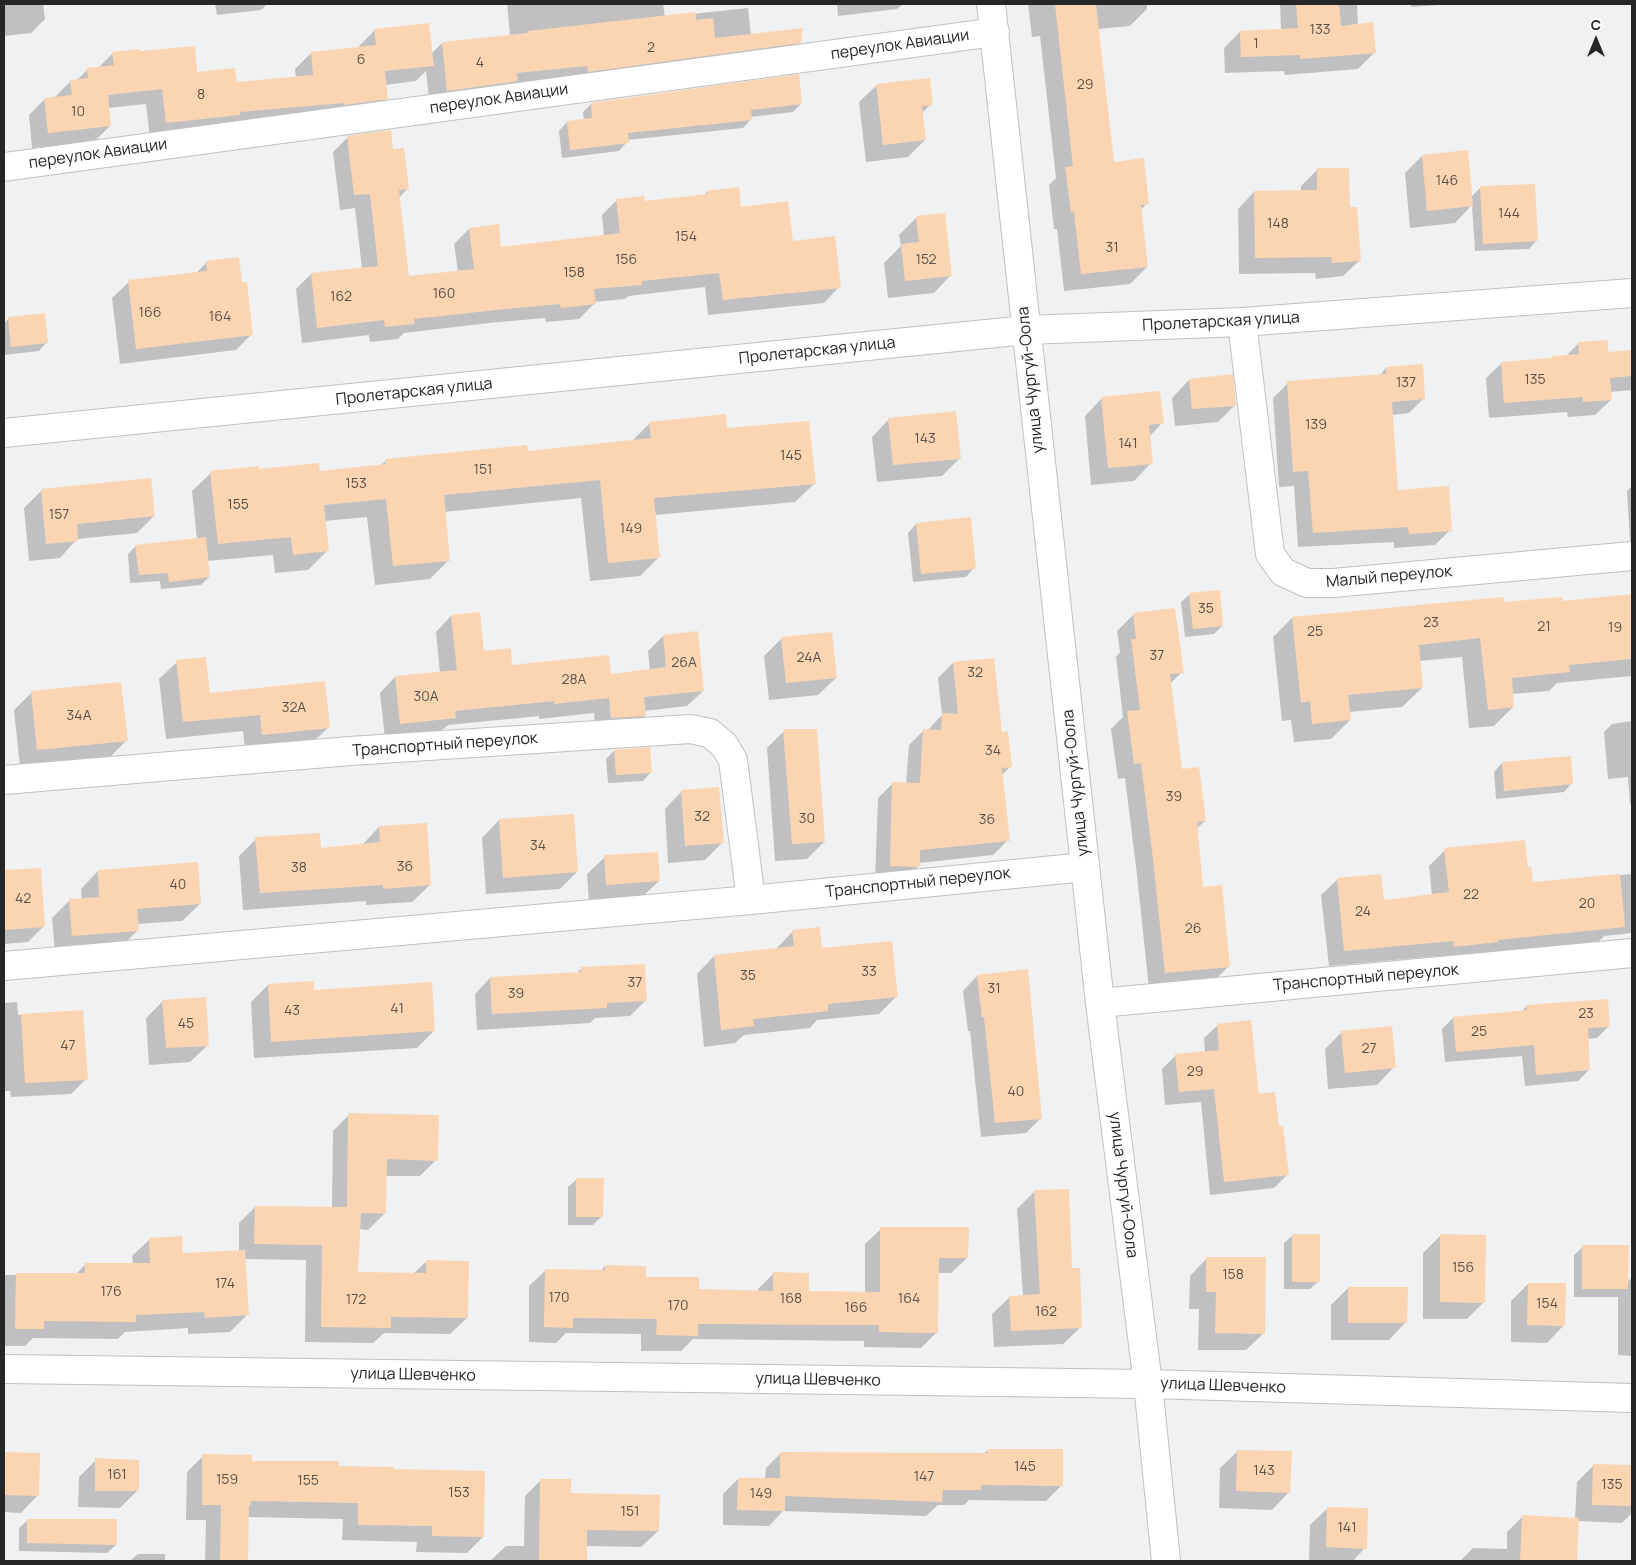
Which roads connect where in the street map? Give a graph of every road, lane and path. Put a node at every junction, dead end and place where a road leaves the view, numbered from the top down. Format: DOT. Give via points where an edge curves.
graph roads {
  1 [pos="991,4"];
  2 [pos="995,32"];
  3 [pos="4,167"];
  4 [pos="1632,293"];
  5 [pos="1242,322"];
  6 [pos="1026,330"];
  7 [pos="4,433"];
  8 [pos="1632,556"];
  9 [pos="4,780"];
  10 [pos="1085,866"];
  11 [pos="751,900"];
  12 [pos="1632,953"];
  13 [pos="4,966"];
  14 [pos="1100,1002"];
  15 [pos="4,1369"];
  16 [pos="1148,1384"];
  17 [pos="1632,1398"];
  18 [pos="1166,1561"];
  1 -- 2 [label="street, улица Чургуй-Оола"];
  2 -- 3 [label="street, переулок Авиации"];
  2 -- 6 [label="street, улица Чургуй-Оола"];
  4 -- 5 [label="street, Пролетарская улица"];
  5 -- 6 [label="street, Пролетарская улица"];
  5 -- 8 [label="street, Малый переулок" via="1270,554 1283,572 1306,583 1333,583"];
  6 -- 7 [label="street, Пролетарская улица"];
  6 -- 10 [label="street, улица Чургуй-Оола"];
  9 -- 11 [label="street, Транспортный переулок" via="350,751 690,729 710,733 724,745 733,760"];
  10 -- 11 [label="street, Транспортный переулок"];
  10 -- 14 [label="street, улица Чургуй-Оола"];
  11 -- 13 [label="street, Транспортный переулок"];
  12 -- 14 [label="street, Транспортный переулок"];
  14 -- 16 [label="street, улица Чургуй-Оола"];
  15 -- 16 [label="street, улица Шевченко"];
  16 -- 17 [label="street, улица Шевченко"];
  16 -- 18 [label="street, улица Чургуй-Оола"];
}
